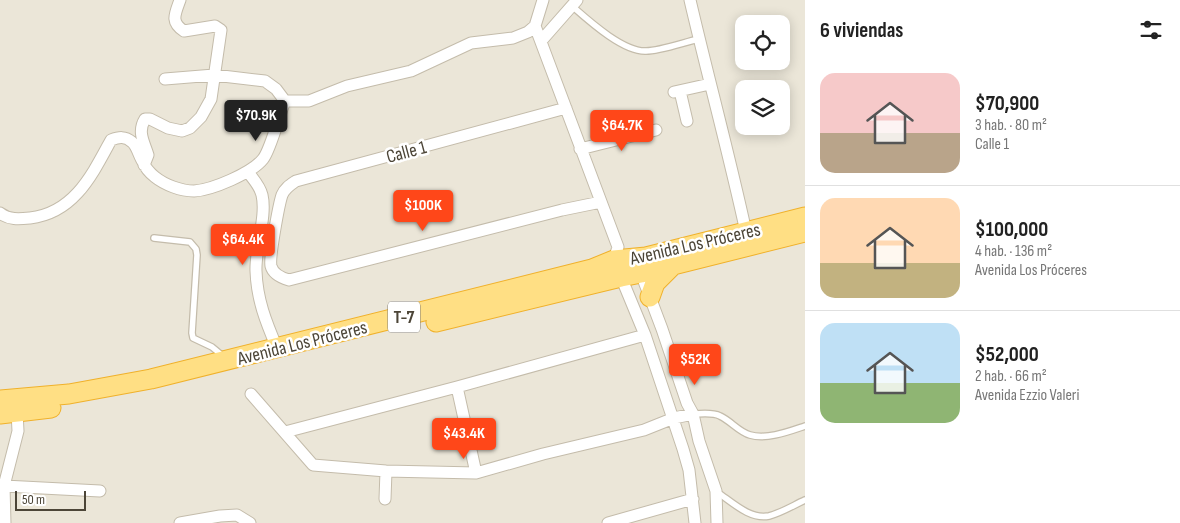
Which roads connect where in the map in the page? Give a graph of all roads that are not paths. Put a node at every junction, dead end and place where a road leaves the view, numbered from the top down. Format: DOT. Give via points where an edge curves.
graph roads {
  1 [pos="180,0"];
  2 [pos="543,0"];
  3 [pos="690,0"];
  4 [pos="574,3"];
  5 [pos="536,26"];
  6 [pos="699,39"];
  7 [pos="541,41"];
  8 [pos="214,75"];
  9 [pos="165,79"];
  10 [pos="710,84"];
  11 [pos="285,101"];
  12 [pos="566,108"];
  13 [pos="687,122"];
  14 [pos="656,130"];
  15 [pos="580,149"];
  16 [pos="144,165"];
  17 [pos="248,172"];
  18 [pos="601,202"];
  19 [pos="0,213"];
  20 [pos="805,217"];
  21 [pos="746,232"];
  22 [pos="805,232"];
  23 [pos="154,238"];
  24 [pos="618,261"];
  25 [pos="674,264"];
  26 [pos="638,266"];
  27 [pos="650,297"];
  28 [pos="645,335"];
  29 [pos="277,348"];
  30 [pos="226,361"];
  31 [pos="457,387"];
  32 [pos="250,394"];
  33 [pos="0,400"];
  34 [pos="9,413"];
  35 [pos="693,414"];
  36 [pos="674,418"];
  37 [pos="805,426"];
  38 [pos="285,432"];
  39 [pos="386,472"];
  40 [pos="476,473"];
  41 [pos="4,486"];
  42 [pos="100,491"];
  43 [pos="716,491"];
  44 [pos="385,499"];
  45 [pos="693,499"];
  46 [pos="805,500"];
  47 [pos="220,520"];
  48 [pos="5,523"];
  49 [pos="180,523"];
  50 [pos="250,523"];
  51 [pos="608,523"];
  52 [pos="695,523"];
  53 [pos="716,523"];
  1 -- 8 [label="street" via="174,18 176,26 184,32 215,26 222,30"];
  2 -- 5 [label="street"];
  3 -- 6 [label="street"];
  4 -- 6 [label="lane" via="594,26 635,49 646,51"];
  4 -- 7 [label="street"];
  5 -- 7 [label="street"];
  5 -- 11 [label="street" via="513,38 471,43 411,71 347,86 309,101"];
  6 -- 10 [label="street"];
  7 -- 12 [label="street"];
  8 -- 9 [label="street"];
  8 -- 11 [label="street" via="265,81"];
  8 -- 16 [label="street" via="211,99 190,128 168,128 144,119 140,129 148,155"];
  10 -- 13 [label="street" via="677,91"];
  10 -- 21 [label="street"];
  11 -- 17 [label="street" via="264,158"];
  12 -- 15 [label="street"];
  12 -- 18 [label="street, Calle 1" via="296,181 282,194 271,266 282,278 289,280"];
  14 -- 15 [label="street"];
  15 -- 18 [label="street"];
  16 -- 17 [label="street" via="165,183 194,191"];
  16 -- 19 [label="street" via="134,143 118,137 111,140 84,186 66,205 42,216 11,219"];
  17 -- 29 [label="street" via="262,193 256,255 257,285 261,309"];
  18 -- 24 [label="street"];
  20 -- 21 [label="highway, Avenida Los Próceres / T-7"];
  21 -- 26 [label="highway, Avenida Los Próceres / T-7" via="646,257"];
  22 -- 25 [label="highway, Avenida Los Próceres / T-7"];
  23 -- 30 [label="lane" via="190,242 196,249 193,338 220,352"];
  24 -- 26 [label="highway, Avenida Los Próceres / T-7"];
  24 -- 28 [label="street"];
  24 -- 29 [label="highway, Avenida Los Próceres / T-7"];
  24 -- 34 [label="highway, Avenida Los Próceres / T-7" via="532,300 99,402"];
  25 -- 26 [label="highway, Avenida Los Próceres / T-7"];
  25 -- 27 [label="highway" via="654,282"];
  26 -- 27 [label="street"];
  27 -- 35 [label="street" via="686,403"];
  28 -- 31 [label="street"];
  28 -- 36 [label="street"];
  29 -- 30 [label="highway, Avenida Los Próceres / T-7"];
  30 -- 33 [label="highway, Avenida Los Próceres / T-7" via="69,394"];
  31 -- 38 [label="street"];
  31 -- 40 [label="street"];
  32 -- 38 [label="street"];
  34 -- 41 [label="street" via="18,431"];
  35 -- 36 [label="street"];
  35 -- 37 [label="lane" via="719,415 743,432 757,436"];
  35 -- 43 [label="street"];
  36 -- 40 [label="street" via="644,430"];
  36 -- 45 [label="street" via="689,470"];
  38 -- 39 [label="street" via="313,465"];
  39 -- 40 [label="street"];
  39 -- 44 [label="street"];
  41 -- 42 [label="street"];
  41 -- 48 [label="street"];
  43 -- 46 [label="lane" via="740,508 762,516 771,516"];
  43 -- 53 [label="street"];
  45 -- 51 [label="street"];
  45 -- 52 [label="street"];
  47 -- 49 [label="street"];
  47 -- 50 [label="street" via="237,516"];
}
